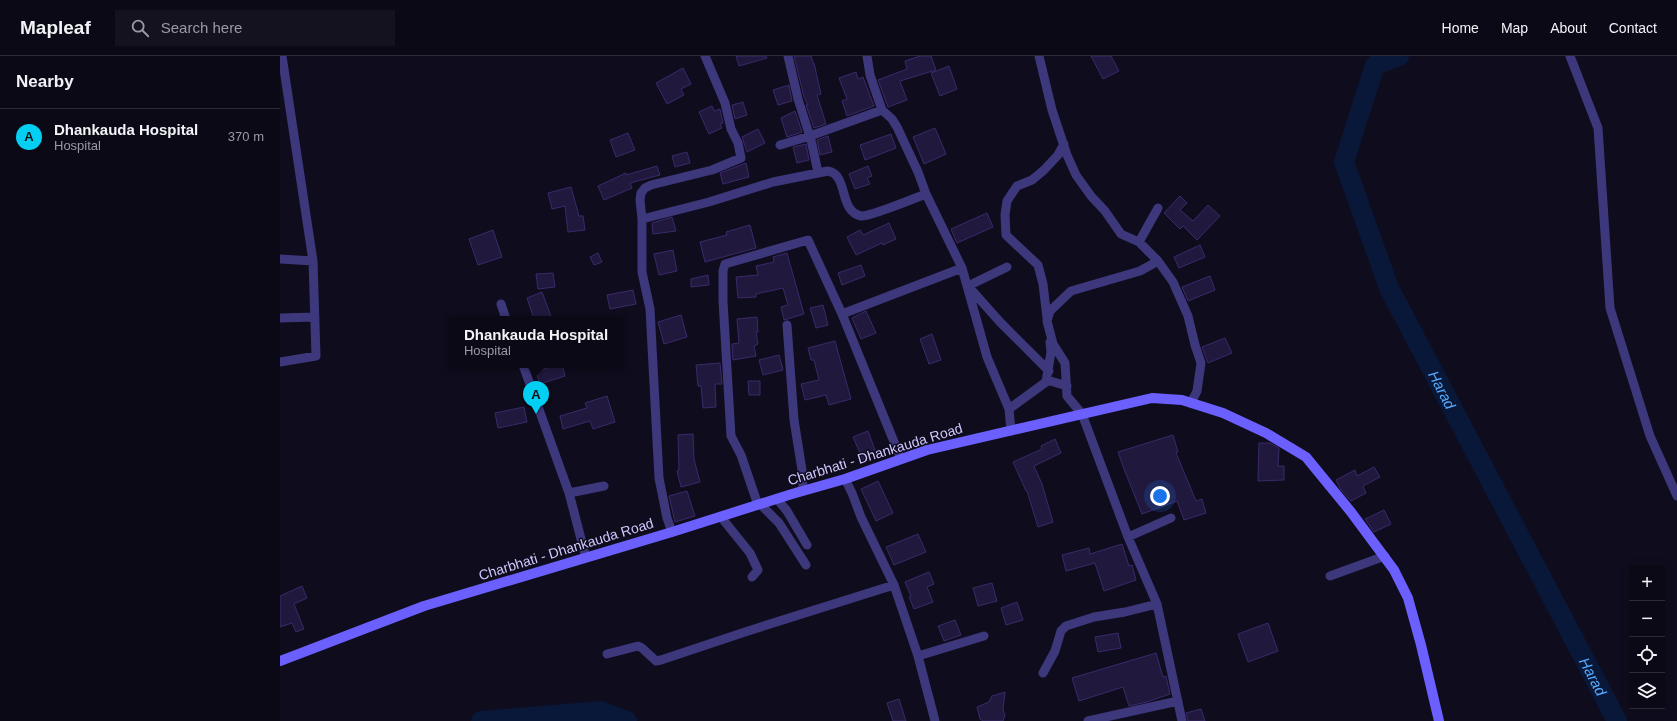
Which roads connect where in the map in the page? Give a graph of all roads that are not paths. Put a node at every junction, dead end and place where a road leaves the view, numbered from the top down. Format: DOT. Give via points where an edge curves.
graph roads {
  1 [pos="282,56"];
  2 [pos="705,56"];
  3 [pos="788,56"];
  4 [pos="867,56"];
  5 [pos="1570,56"];
  6 [pos="1042,58"];
  7 [pos="882,110"];
  8 [pos="810,136"];
  9 [pos="1064,144"];
  10 [pos="780,145"];
  11 [pos="818,172"];
  12 [pos="926,194"];
  13 [pos="1158,208"];
  14 [pos="642,219"];
  15 [pos="1139,242"];
  16 [pos="280,259"];
  17 [pos="313,260"];
  18 [pos="1158,260"];
  19 [pos="1007,267"];
  20 [pos="962,268"];
  21 [pos="968,286"];
  22 [pos="501,304"];
  23 [pos="842,314"];
  24 [pos="505,316"];
  25 [pos="280,318"];
  26 [pos="315,318"];
  27 [pos="1047,320"];
  28 [pos="787,325"];
  29 [pos="1049,330"];
  30 [pos="280,362"];
  31 [pos="524,368"];
  32 [pos="1048,375"];
  33 [pos="1066,386"];
  34 [pos="1191,403"];
  35 [pos="1009,409"];
  36 [pos="1082,414"];
  37 [pos="1011,431"];
  38 [pos="901,459"];
  39 [pos="845,479"];
  40 [pos="604,486"];
  41 [pos="569,493"];
  42 [pos="792,494"];
  43 [pos="1677,496"];
  44 [pos="777,499"];
  45 [pos="759,504"];
  46 [pos="721,517"];
  47 [pos="1171,518"];
  48 [pos="672,532"];
  49 [pos="1128,537"];
  50 [pos="807,545"];
  51 [pos="1385,556"];
  52 [pos="586,558"];
  53 [pos="806,565"];
  54 [pos="1330,576"];
  55 [pos="752,577"];
  56 [pos="894,585"];
  57 [pos="1157,604"];
  58 [pos="984,636"];
  59 [pos="607,654"];
  60 [pos="918,656"];
  61 [pos="280,661"];
  62 [pos="1043,673"];
  63 [pos="1178,701"];
  64 [pos="935,721"];
  65 [pos="1088,721"];
  66 [pos="1182,721"];
  67 [pos="1439,721"];
  1 -- 17 [label="street"];
  2 -- 14 [label="street" via="725,103 741,158 712,170 645,188 640,200"];
  3 -- 8 [label="street"];
  4 -- 7 [label="street" via="870,75"];
  5 -- 43 [label="street" via="1598,128 1610,308 1650,436"];
  6 -- 9 [label="street" via="1052,110"];
  7 -- 8 [label="street"];
  7 -- 12 [label="street" via="897,126"];
  8 -- 10 [label="street"];
  8 -- 11 [label="street"];
  9 -- 15 [label="street" via="1076,175 1091,196 1121,234"];
  9 -- 27 [label="street" via="1058,156 1044,170 1032,180 1017,186 1007,201 1004,215 1006,235 1038,265"];
  11 -- 12 [label="street" via="834,172 840,180 845,200 852,211 861,216 871,215"];
  11 -- 14 [label="street" via="765,184"];
  12 -- 20 [label="street"];
  13 -- 15 [label="street"];
  14 -- 48 [label="street" via="642,272 650,309 659,478"];
  15 -- 18 [label="street"];
  16 -- 17 [label="street"];
  17 -- 26 [label="street"];
  18 -- 27 [label="street" via="1140,271 1071,292 1050,311"];
  18 -- 34 [label="street" via="1173,282 1188,316 1201,363 1197,391"];
  19 -- 21 [label="street"];
  20 -- 21 [label="street"];
  20 -- 23 [label="street"];
  21 -- 32 [label="street"];
  21 -- 35 [label="street" via="987,357"];
  22 -- 24 [label="street"];
  23 -- 38 [label="street"];
  23 -- 45 [label="street" via="808,240 725,264 723,301 731,436 741,455"];
  25 -- 26 [label="street"];
  26 -- 30 [label="street" via="316,356"];
  27 -- 29 [label="street"];
  28 -- 42 [label="street" via="794,420 804,490"];
  29 -- 32 [label="street" via="1051,352"];
  29 -- 33 [label="street" via="1065,363"];
  31 -- 41 [label="street"];
  32 -- 33 [label="street"];
  32 -- 35 [label="street" via="1046,382"];
  33 -- 36 [label="street" via="1068,396"];
  34 -- 36 [label="street, Charbhati - Dhankauda Road" via="1152,398"];
  34 -- 51 [label="street, Charbhati - Dhankauda Road" via="1223,413 1266,433 1306,457"];
  35 -- 37 [label="street"];
  36 -- 37 [label="street, Charbhati - Dhankauda Road"];
  36 -- 49 [label="street"];
  37 -- 38 [label="street, Charbhati - Dhankauda Road" via="927,450"];
  38 -- 39 [label="street, Charbhati - Dhankauda Road"];
  39 -- 42 [label="street, Charbhati - Dhankauda Road"];
  39 -- 56 [label="street"];
  40 -- 41 [label="street"];
  41 -- 52 [label="street"];
  42 -- 44 [label="street, Charbhati - Dhankauda Road"];
  44 -- 45 [label="street, Charbhati - Dhankauda Road"];
  44 -- 50 [label="street"];
  45 -- 46 [label="street, Charbhati - Dhankauda Road"];
  45 -- 53 [label="street" via="779,523"];
  46 -- 48 [label="street, Charbhati - Dhankauda Road"];
  46 -- 55 [label="street" via="750,553 758,570"];
  47 -- 49 [label="street"];
  48 -- 52 [label="street, Charbhati - Dhankauda Road"];
  49 -- 57 [label="street"];
  51 -- 54 [label="street"];
  51 -- 67 [label="street, Charbhati - Dhankauda Road" via="1408,598"];
  52 -- 61 [label="street, Charbhati - Dhankauda Road" via="424,606"];
  56 -- 59 [label="street" via="661,660 656,661 638,646"];
  56 -- 60 [label="street"];
  57 -- 62 [label="street" via="1094,617 1066,626"];
  57 -- 63 [label="street"];
  58 -- 60 [label="street"];
  60 -- 64 [label="street"];
  63 -- 65 [label="street"];
  63 -- 66 [label="street"];
}
